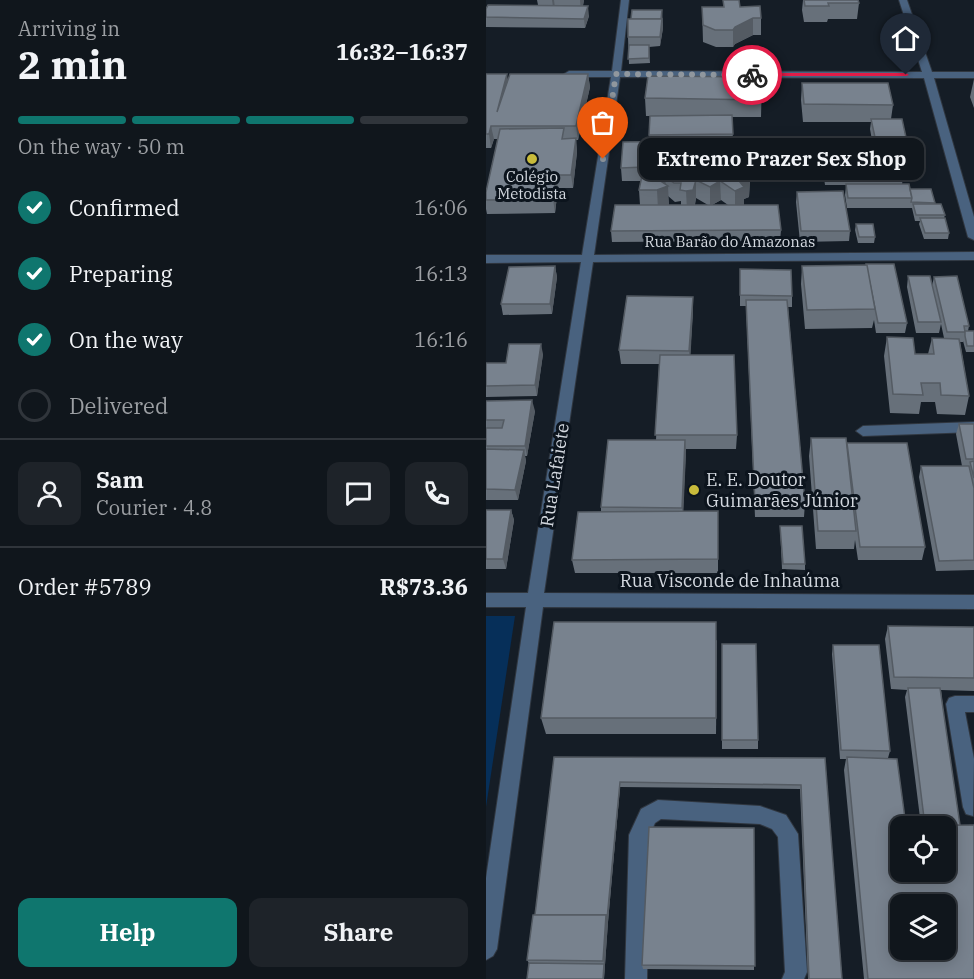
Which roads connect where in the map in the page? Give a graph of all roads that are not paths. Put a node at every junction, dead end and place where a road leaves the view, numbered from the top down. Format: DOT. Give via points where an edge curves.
graph roads {
  1 [pos="625,0"];
  2 [pos="903,0"];
  3 [pos="557,74"];
  4 [pos="616,74"];
  5 [pos="928,75"];
  6 [pos="974,75"];
  7 [pos="974,237"];
  8 [pos="974,256"];
  9 [pos="588,258"];
  10 [pos="486,259"];
  11 [pos="974,427"];
  12 [pos="863,430"];
  13 [pos="486,600"];
  14 [pos="536,600"];
  15 [pos="974,602"];
  16 [pos="974,704"];
  17 [pos="973,807"];
  18 [pos="486,949"];
  19 [pos="636,979"];
  20 [pos="793,979"];
  1 -- 4 [label="street, Rua Lafaiete"];
  2 -- 5 [label="street"];
  3 -- 4 [label="street"];
  4 -- 5 [label="street"];
  4 -- 9 [label="street, Rua Lafaiete"];
  5 -- 6 [label="street"];
  5 -- 7 [label="street"];
  8 -- 9 [label="street, Rua Barão do Amazonas"];
  9 -- 10 [label="street, Rua Barão do Amazonas"];
  9 -- 14 [label="street, Rua Lafaiete"];
  11 -- 12 [label="street"];
  13 -- 14 [label="street, Rua Visconde de Inhaúma"];
  14 -- 15 [label="street, Rua Visconde de Inhaúma"];
  14 -- 18 [label="street, Rua Lafaiete"];
  16 -- 17 [label="street" via="955,704"];
  19 -- 20 [label="street" via="639,835 648,816 658,809 746,813 779,822 788,834 796,972"];
}
